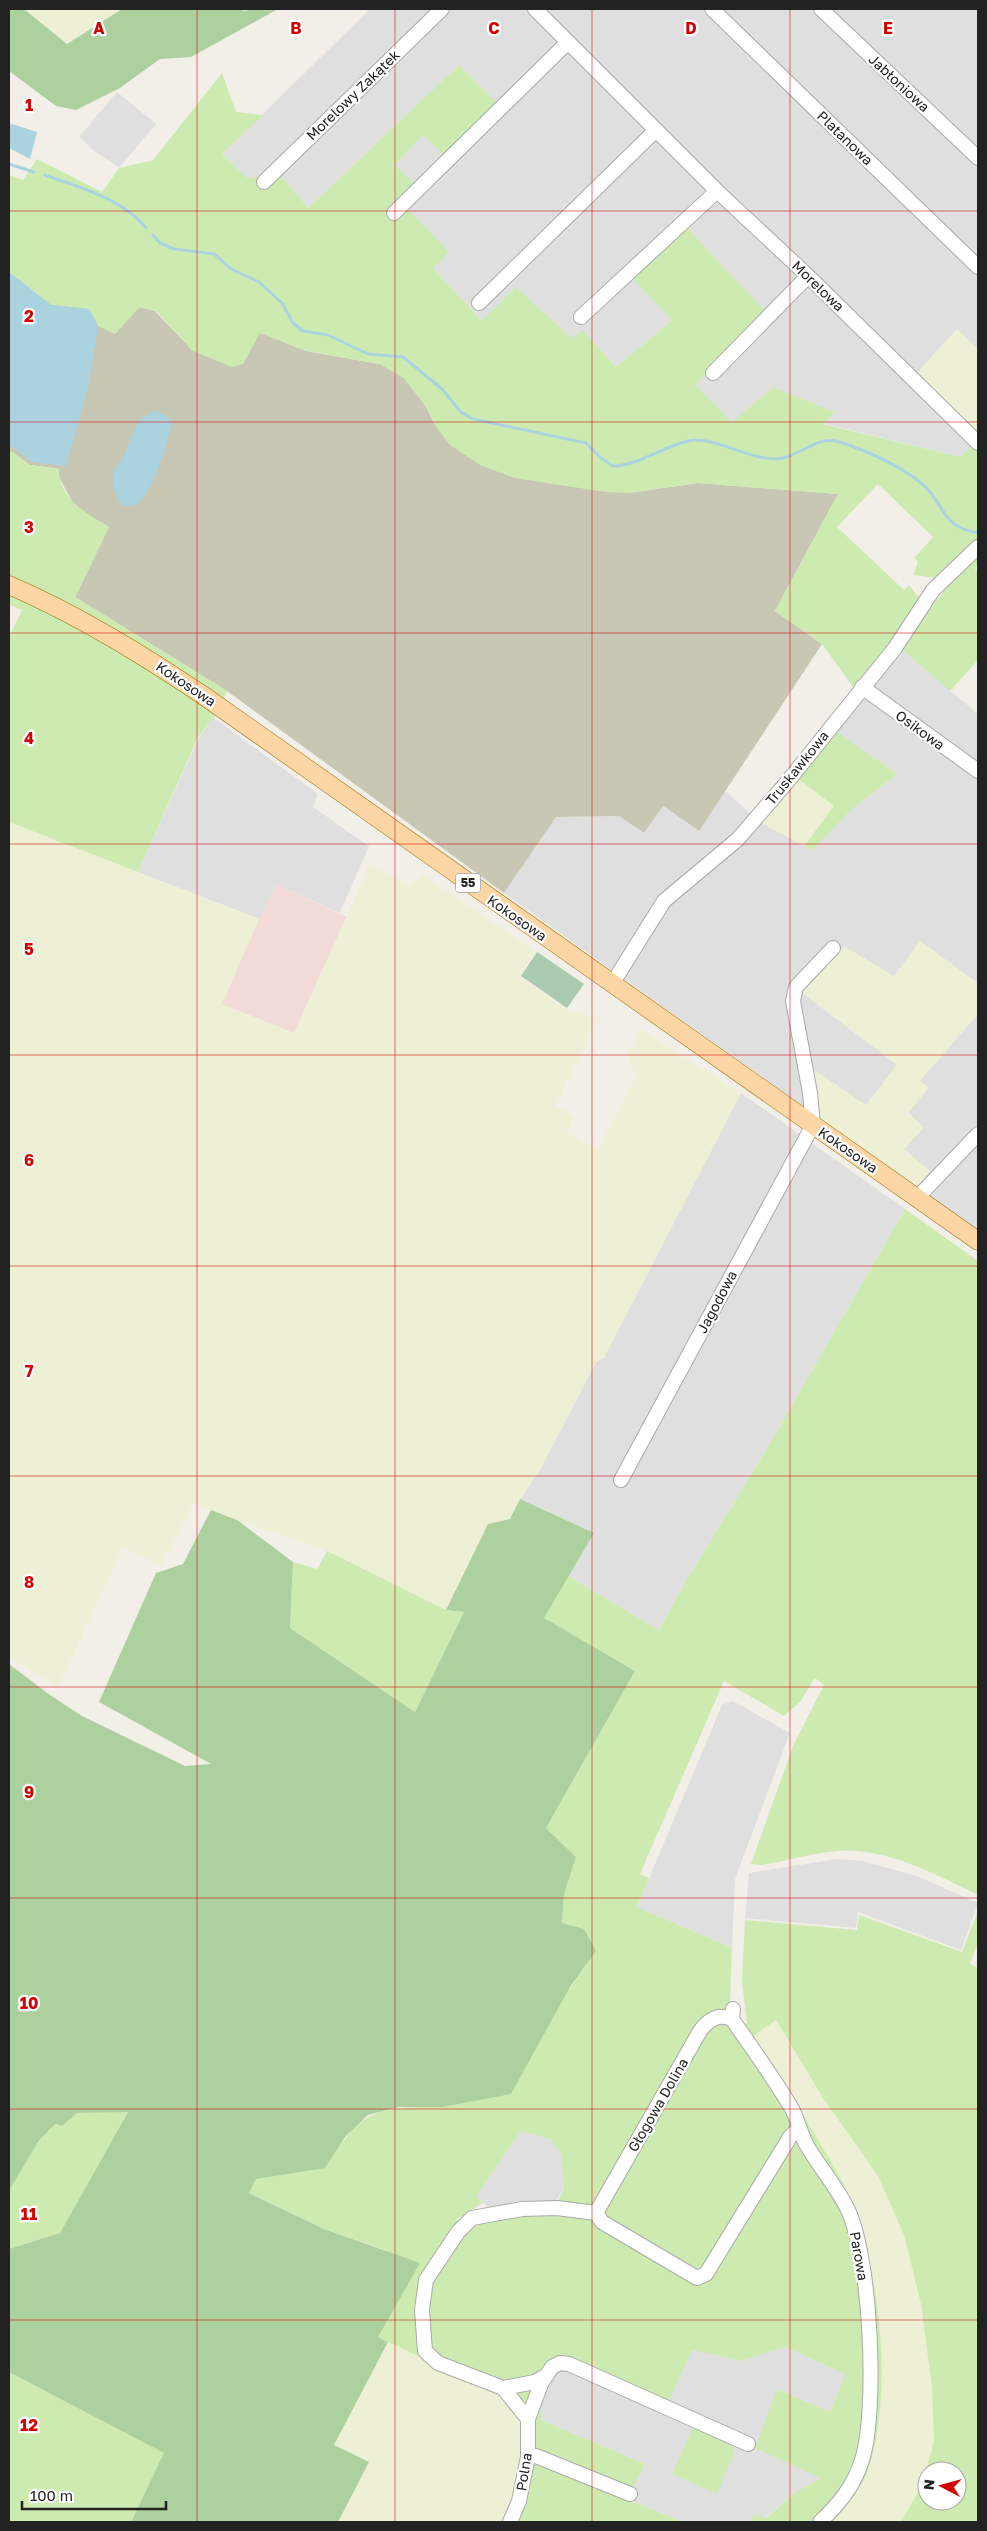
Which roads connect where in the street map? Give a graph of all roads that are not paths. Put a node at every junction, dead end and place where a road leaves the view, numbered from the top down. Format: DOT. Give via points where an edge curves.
graph roads {
  1 [pos="442,9"];
  2 [pos="534,9"];
  3 [pos="712,9"];
  4 [pos="820,9"];
  5 [pos="567,43"];
  6 [pos="656,130"];
  7 [pos="978,158"];
  8 [pos="264,182"];
  9 [pos="717,191"];
  10 [pos="394,213"];
  11 [pos="978,267"];
  12 [pos="808,276"];
  13 [pos="479,303"];
  14 [pos="581,317"];
  15 [pos="713,373"];
  16 [pos="978,443"];
  17 [pos="978,547"];
  18 [pos="9,585"];
  19 [pos="862,686"];
  20 [pos="978,772"];
  21 [pos="833,948"];
  22 [pos="612,984"];
  23 [pos="813,1125"];
  24 [pos="978,1134"];
  25 [pos="917,1198"];
  26 [pos="978,1241"];
  27 [pos="621,1480"];
  28 [pos="733,2014"];
  29 [pos="798,2129"];
  30 [pos="596,2213"];
  31 [pos="547,2375"];
  32 [pos="503,2388"];
  33 [pos="528,2419"];
  34 [pos="748,2444"];
  35 [pos="528,2457"];
  36 [pos="630,2494"];
  37 [pos="510,2522"];
  38 [pos="820,2522"];
  1 -- 8 [label="street, Morelowy Zakątek"];
  2 -- 5 [label="street, Morelowa"];
  3 -- 11 [label="street, Platanowa"];
  4 -- 7 [label="street, Jabłoniowa"];
  5 -- 6 [label="street, Morelowa"];
  5 -- 10 [label="street"];
  6 -- 9 [label="street, Morelowa"];
  6 -- 13 [label="street"];
  9 -- 12 [label="street, Morelowa"];
  9 -- 14 [label="street"];
  12 -- 15 [label="street"];
  12 -- 16 [label="street, Morelowa"];
  17 -- 19 [label="street, Truskawkowa" via="933,590 896,648"];
  18 -- 22 [label="main road, Kokosowa / 55" via="76,616 170,673"];
  19 -- 20 [label="street, Osikowa"];
  19 -- 22 [label="street, Truskawkowa" via="738,839 664,902"];
  21 -- 23 [label="street" via="796,987 793,1001"];
  22 -- 23 [label="main road, Kokosowa / 55"];
  23 -- 25 [label="main road, Kokosowa / 55"];
  23 -- 27 [label="street, Jagodowa"];
  24 -- 25 [label="street"];
  25 -- 26 [label="main road, 55"];
  28 -- 29 [label="street, Parowa" via="792,2108"];
  28 -- 30 [label="street, Głogowa Dolina" via="707,2022 700,2031"];
  29 -- 30 [label="street" via="706,2274 697,2278 602,2222"];
  29 -- 38 [label="street, Parowa" via="847,2206 860,2254 867,2302 870,2397 863,2458 850,2489"];
  30 -- 32 [label="street" via="557,2208 522,2209 472,2218 433,2266 426,2280 422,2310 425,2351 438,2363"];
  31 -- 32 [label="street" via="525,2385"];
  31 -- 33 [label="street"];
  31 -- 34 [label="street" via="552,2367 569,2364"];
  32 -- 33 [label="street"];
  33 -- 35 [label="street, Polna"];
  35 -- 36 [label="street" via="536,2456"];
  35 -- 37 [label="street, Polna" via="519,2501"];
}
